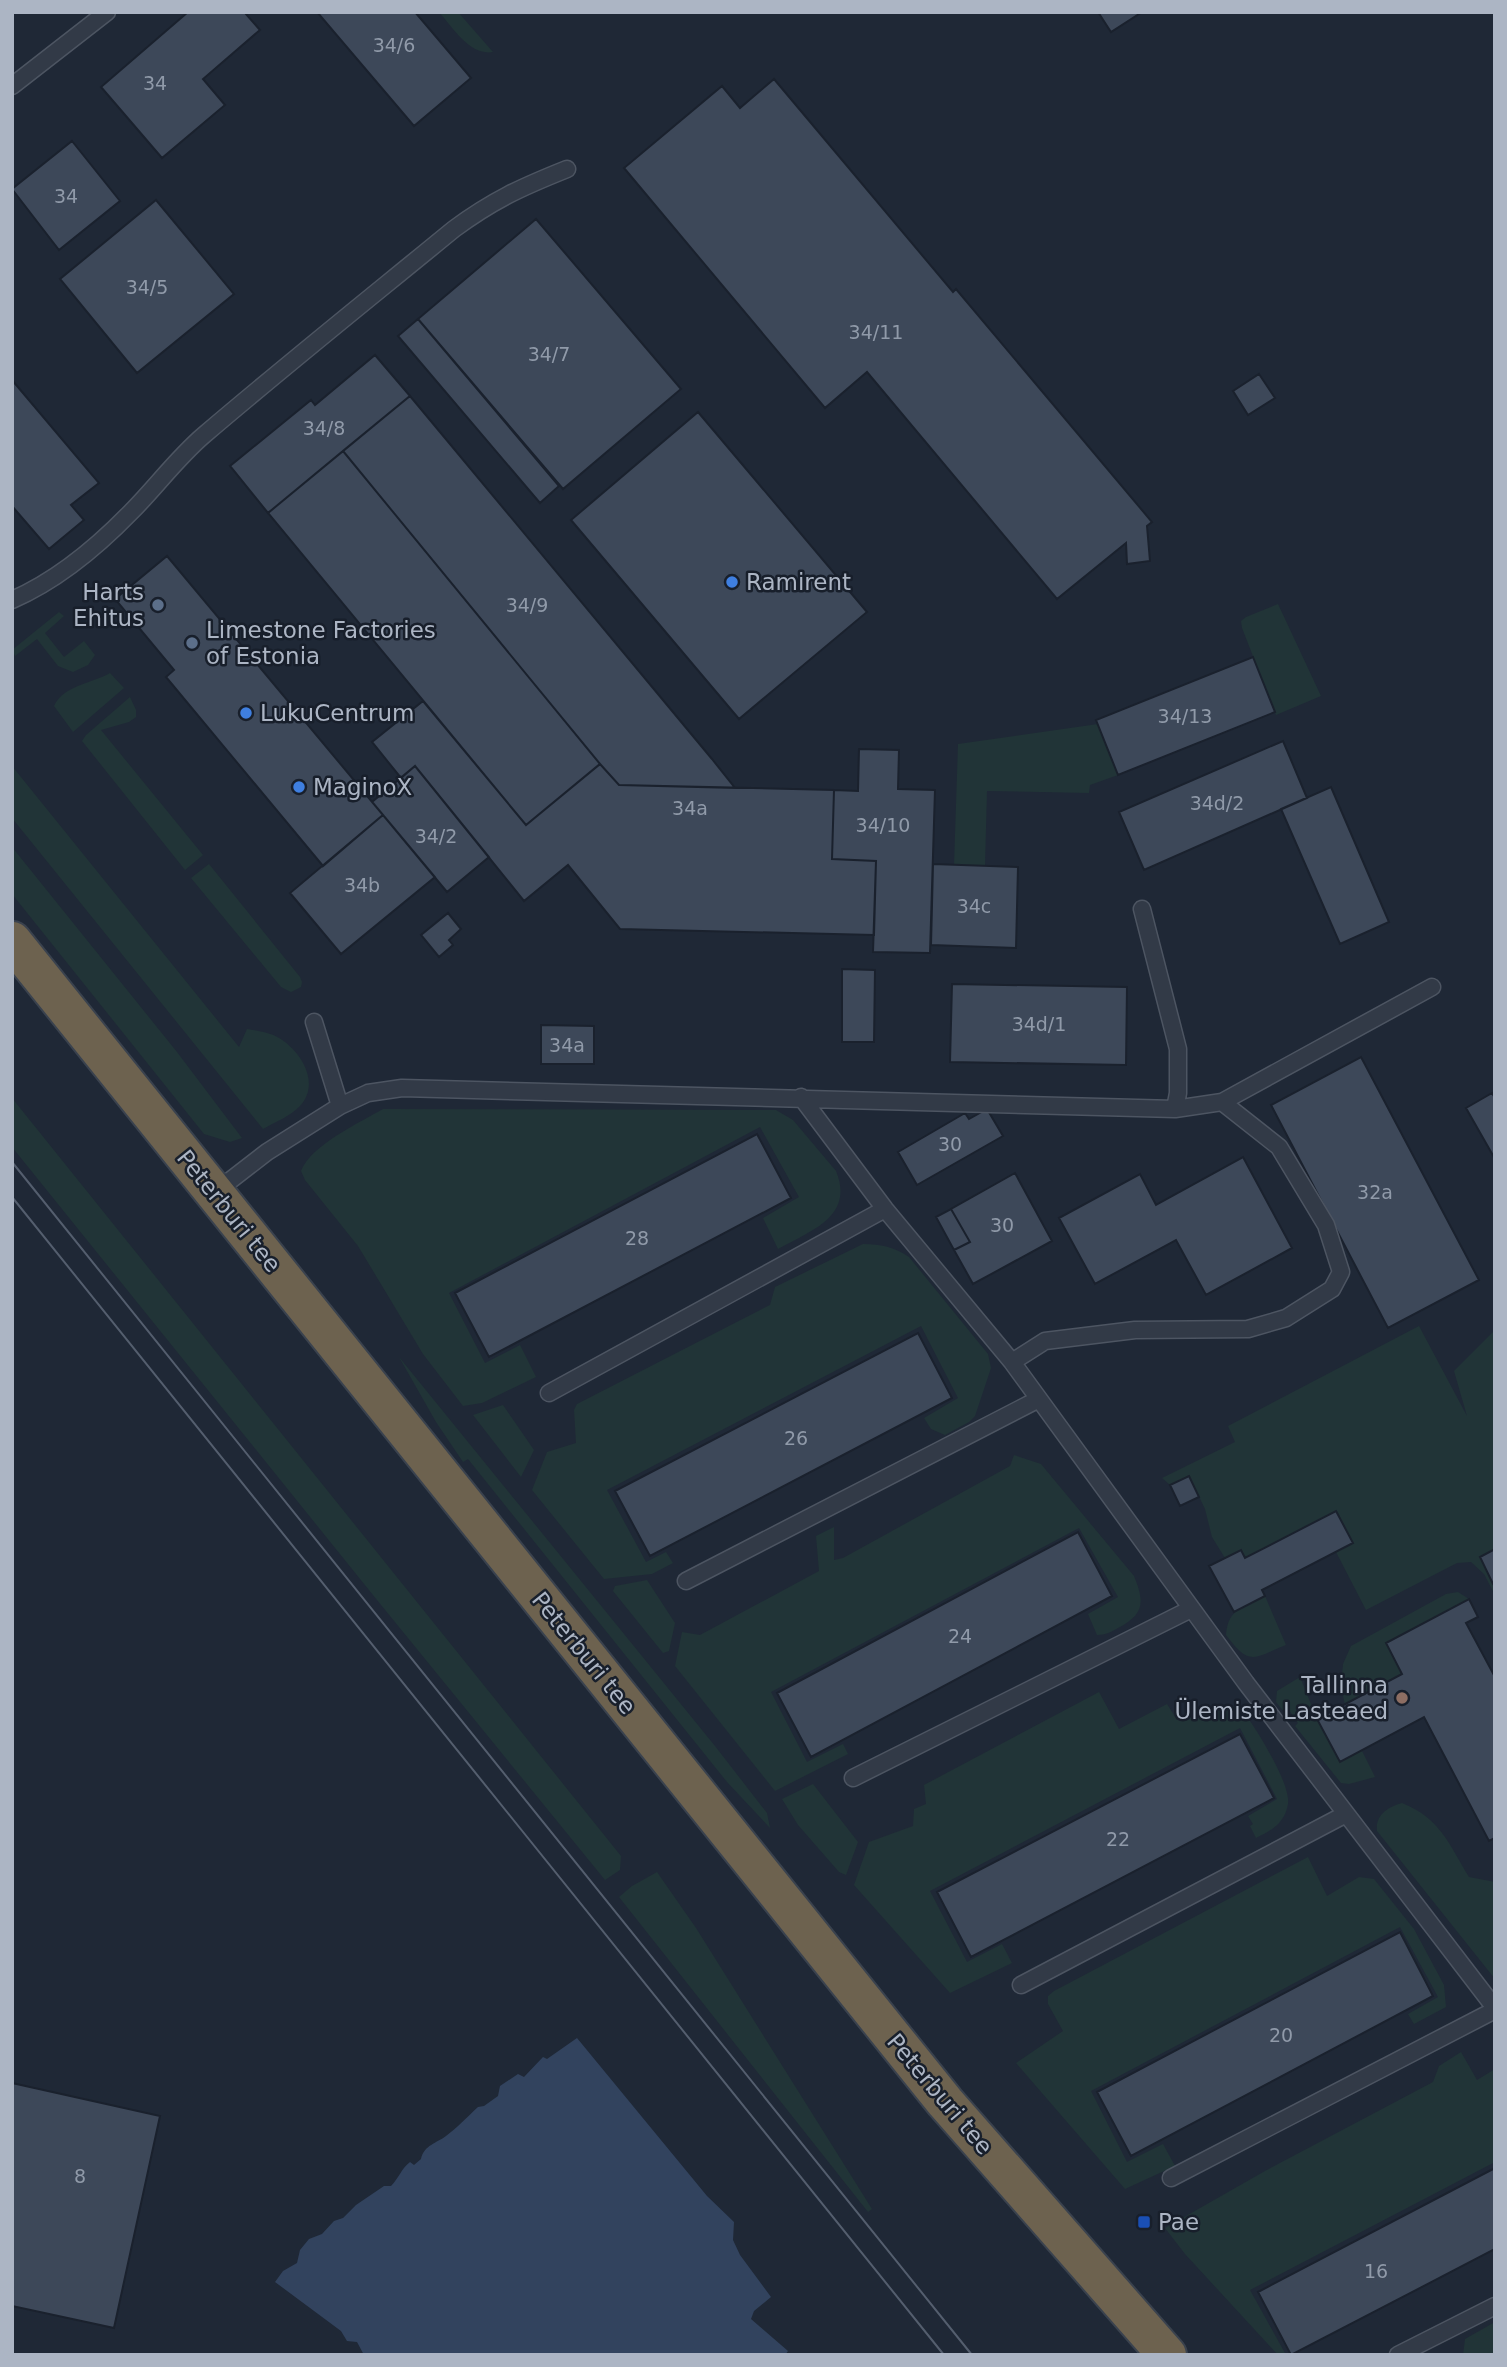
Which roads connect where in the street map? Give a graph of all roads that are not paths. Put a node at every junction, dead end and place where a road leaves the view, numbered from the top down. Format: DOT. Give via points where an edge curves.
graph roads {
  1 [pos="107,12"];
  2 [pos="12,86"];
  3 [pos="566,169"];
  4 [pos="12,600"];
  5 [pos="1142,909"];
  6 [pos="12,941"];
  7 [pos="1432,987"];
  8 [pos="314,1022"];
  9 [pos="801,1097"];
  10 [pos="1222,1102"];
  11 [pos="340,1106"];
  12 [pos="1175,1109"];
  13 [pos="214,1192"];
  14 [pos="885,1209"];
  15 [pos="1012,1362"];
  16 [pos="549,1393"];
  17 [pos="1039,1399"];
  18 [pos="686,1581"];
  19 [pos="1191,1609"];
  20 [pos="853,1778"];
  21 [pos="1346,1814"];
  22 [pos="1021,1985"];
  23 [pos="1495,2009"];
  24 [pos="1171,2178"];
  25 [pos="1495,2306"];
  26 [pos="1167,2355"];
  27 [pos="1398,2355"];
  1 -- 2 [label="lane"];
  3 -- 4 [label="lane" via="511,191 454,229 203,436 101,540 58,575"];
  5 -- 12 [label="lane" via="1178,1049"];
  6 -- 13 [label="highway, Peterburi tee"];
  7 -- 10 [label="lane"];
  8 -- 11 [label="lane"];
  9 -- 11 [label="lane" via="402,1088 368,1093"];
  9 -- 12 [label="lane"];
  9 -- 14 [label="lane"];
  10 -- 12 [label="lane"];
  10 -- 15 [label="lane" via="1279,1147 1326,1225 1341,1272 1332,1289 1286,1318 1248,1329 1135,1330 1045,1341"];
  11 -- 13 [label="lane"];
  13 -- 26 [label="highway, Peterburi tee" via="945,2102"];
  14 -- 15 [label="lane"];
  14 -- 16 [label="lane"];
  15 -- 17 [label="lane"];
  17 -- 18 [label="lane"];
  17 -- 19 [label="lane"];
  19 -- 20 [label="lane"];
  19 -- 21 [label="lane"];
  21 -- 22 [label="lane"];
  21 -- 23 [label="lane"];
  23 -- 24 [label="lane"];
  25 -- 27 [label="lane"];
}
